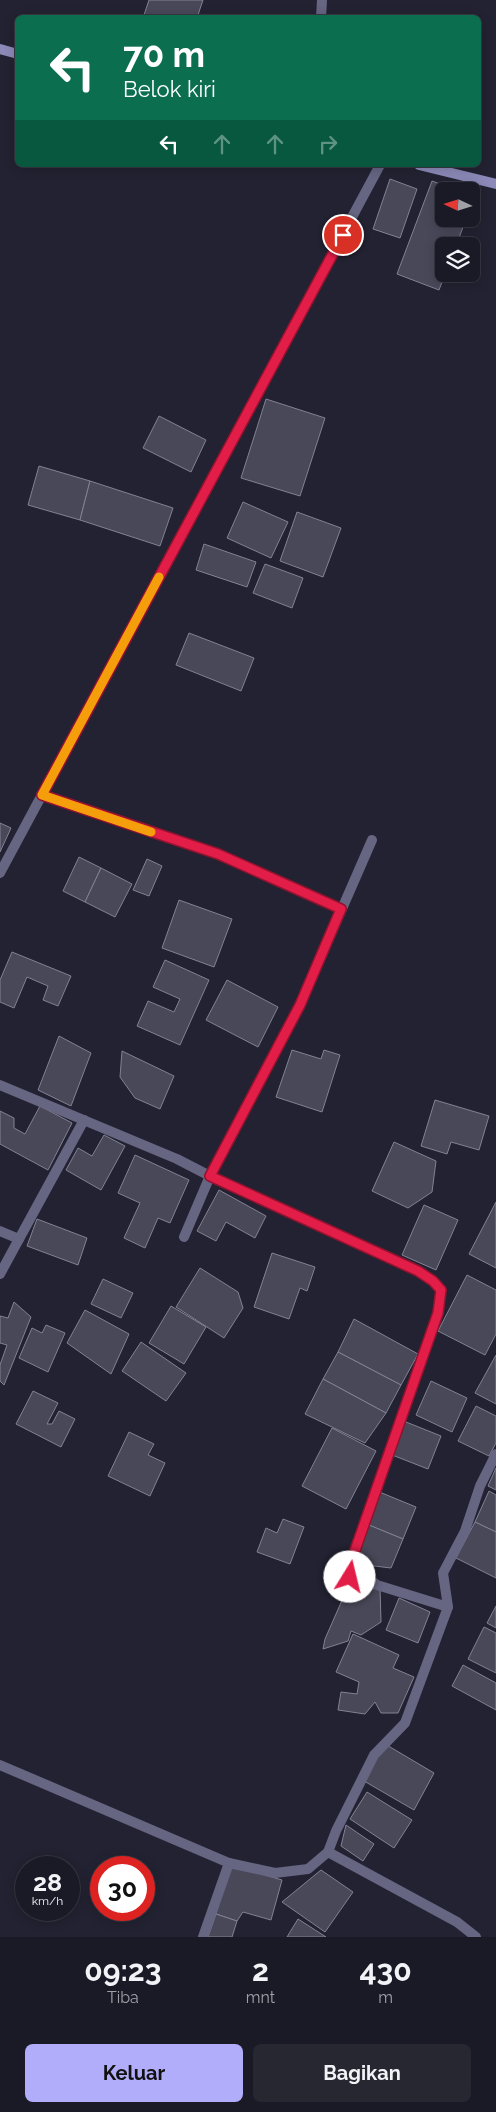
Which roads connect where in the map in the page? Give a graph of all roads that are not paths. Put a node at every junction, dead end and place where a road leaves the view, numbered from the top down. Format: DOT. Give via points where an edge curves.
graph roads {
  1 [pos="322,0"];
  2 [pos="321,15"];
  3 [pos="0,49"];
  4 [pos="15,53"];
  5 [pos="379,167"];
  6 [pos="427,167"];
  7 [pos="496,184"];
  8 [pos="42,795"];
  9 [pos="372,840"];
  10 [pos="0,873"];
  11 [pos="341,909"];
  12 [pos="0,1085"];
  13 [pos="84,1120"];
  14 [pos="210,1176"];
  15 [pos="0,1231"];
  16 [pos="184,1237"];
  17 [pos="19,1239"];
  18 [pos="0,1274"];
  19 [pos="496,1454"];
  20 [pos="448,1607"];
  21 [pos="0,1765"];
  22 [pos="328,1852"];
  23 [pos="229,1863"];
  24 [pos="203,1937"];
  25 [pos="476,1937"];
  1 -- 2 [label="street"];
  3 -- 4 [label="street"];
  5 -- 8 [label="street"];
  6 -- 7 [label="street"];
  8 -- 10 [label="street"];
  8 -- 11 [label="street" via="218,854"];
  9 -- 11 [label="street"];
  11 -- 14 [label="street" via="300,1005"];
  12 -- 13 [label="street"];
  13 -- 14 [label="street"];
  13 -- 17 [label="street"];
  14 -- 16 [label="street"];
  14 -- 20 [label="street" via="418,1271 441,1290 438,1313 352,1559 350,1577 367,1577 377,1585"];
  15 -- 17 [label="street"];
  17 -- 18 [label="street"];
  19 -- 20 [label="street" via="480,1486 465,1531 443,1573"];
  20 -- 22 [label="street" via="405,1723 374,1755"];
  21 -- 23 [label="street"];
  22 -- 23 [label="street" via="308,1869 275,1873"];
  22 -- 25 [label="street" via="457,1922"];
  23 -- 24 [label="street"];
}
